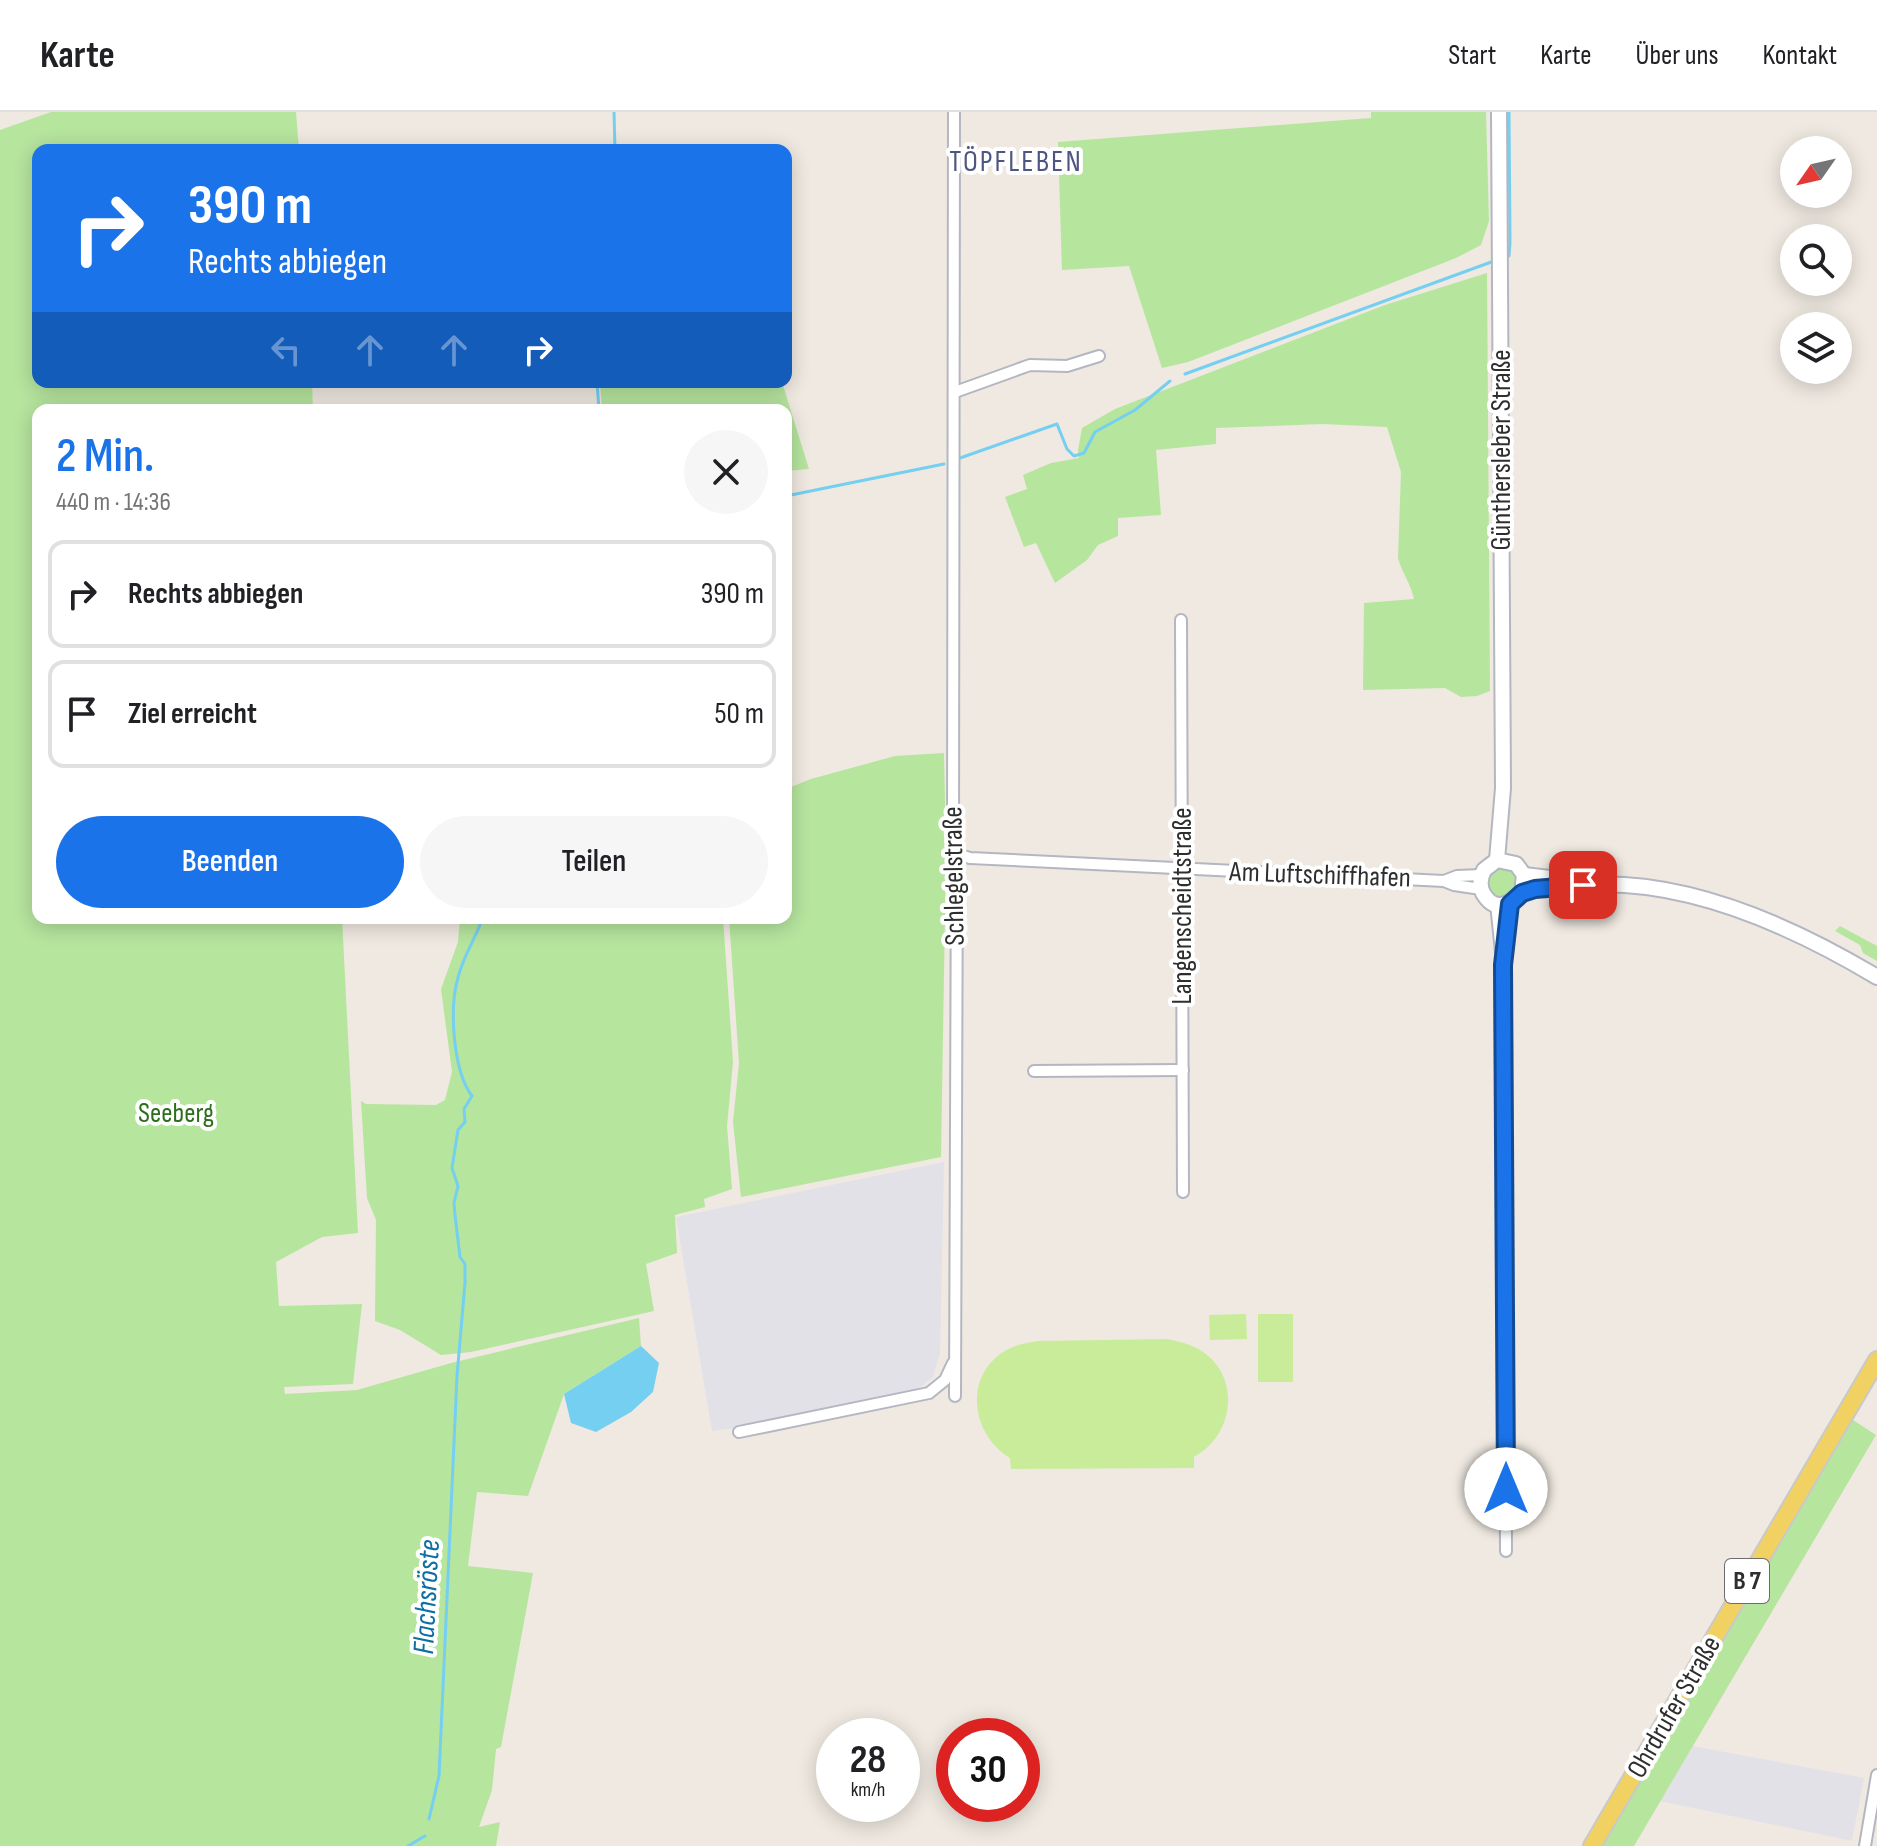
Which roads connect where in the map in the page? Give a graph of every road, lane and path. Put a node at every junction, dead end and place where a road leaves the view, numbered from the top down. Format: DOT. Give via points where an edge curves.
graph roads {
  1 [pos="954,112"];
  2 [pos="1499,112"];
  3 [pos="1099,356"];
  4 [pos="955,392"];
  5 [pos="1181,620"];
  6 [pos="957,854"];
  7 [pos="1504,860"];
  8 [pos="1182,869"];
  9 [pos="1524,875"];
  10 [pos="1481,882"];
  11 [pos="1583,885"];
  12 [pos="1522,893"];
  13 [pos="1503,904"];
  14 [pos="1877,977"];
  15 [pos="1183,1070"];
  16 [pos="1034,1071"];
  17 [pos="1183,1192"];
  18 [pos="1877,1360"];
  19 [pos="955,1361"];
  20 [pos="955,1396"];
  21 [pos="739,1432"];
  22 [pos="1506,1551"];
  23 [pos="1877,1775"];
  24 [pos="1592,1846"];
  25 [pos="1865,1846"];
  1 -- 4 [label="street, Schlegelstraße"];
  2 -- 7 [label="main road, Günthersleber Straße"];
  3 -- 4 [label="street" via="1067,366 1030,365"];
  4 -- 6 [label="street, Schlegelstraße"];
  5 -- 8 [label="street, Langenscheidtstraße"];
  6 -- 8 [label="street, Am Luftschiffhafen"];
  6 -- 19 [label="street, Schlegelstraße"];
  7 -- 9 [label="main road"];
  7 -- 10 [label="main road" via="1487,865"];
  8 -- 10 [label="street, Am Luftschiffhafen" via="1444,881 1457,876"];
  8 -- 15 [label="street, Langenscheidtstraße"];
  9 -- 11 [label="main road"];
  9 -- 12 [label="main road"];
  10 -- 13 [label="main road" via="1489,900"];
  11 -- 12 [label="main road"];
  11 -- 14 [label="main road" via="1651,889 1735,909 1796,931"];
  12 -- 13 [label="main road"];
  13 -- 22 [label="street"];
  15 -- 16 [label="street"];
  15 -- 17 [label="street, Langenscheidtstraße"];
  18 -- 24 [label="main road, Ohrdrufer Straße / B 7"];
  19 -- 20 [label="street, Schlegelstraße"];
  19 -- 21 [label="street" via="945,1380 929,1393"];
  23 -- 25 [label="street"];
}
